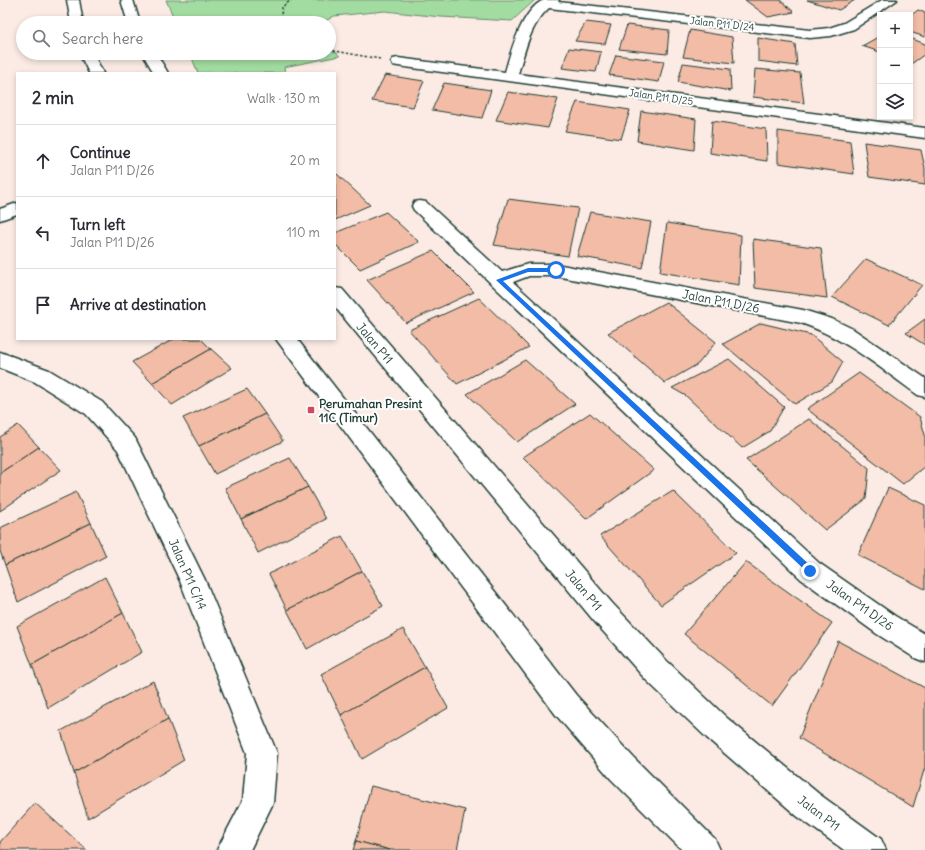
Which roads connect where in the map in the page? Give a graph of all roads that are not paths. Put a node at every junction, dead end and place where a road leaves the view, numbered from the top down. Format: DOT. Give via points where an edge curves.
graph roads {
  1 [pos="73,0"];
  2 [pos="126,0"];
  3 [pos="891,0"];
  4 [pos="549,2"];
  5 [pos="76,16"];
  6 [pos="132,16"];
  7 [pos="90,60"];
  8 [pos="153,60"];
  9 [pos="398,62"];
  10 [pos="96,72"];
  11 [pos="160,72"];
  12 [pos="510,77"];
  13 [pos="925,132"];
  14 [pos="420,206"];
  15 [pos="16,208"];
  16 [pos="0,214"];
  17 [pos="498,280"];
  18 [pos="336,295"];
  19 [pos="287,340"];
  20 [pos="0,360"];
  21 [pos="925,389"];
  22 [pos="925,649"];
  23 [pos="233,850"];
  24 [pos="704,850"];
  25 [pos="870,850"];
  1 -- 5 [label="street"];
  2 -- 6 [label="street"];
  3 -- 4 [label="street, Jalan P11 D/24" via="849,26 831,32 810,34"];
  4 -- 12 [label="street" via="526,29"];
  7 -- 10 [label="street"];
  8 -- 11 [label="street"];
  9 -- 12 [label="street, Jalan P11 D/25"];
  12 -- 13 [label="street, Jalan P11 D/25"];
  14 -- 17 [label="street, Jalan P11 D/26"];
  15 -- 16 [label="street"];
  17 -- 21 [label="street, Jalan P11 D/26" via="528,270 556,270 803,317 846,334"];
  17 -- 22 [label="street, Jalan P11 D/26" via="810,571"];
  18 -- 25 [label="street, Jalan P11" via="603,612 656,670 717,728 808,805"];
  19 -- 24 [label="street" via="566,705 622,768"];
  20 -- 23 [label="street, Jalan P11 C/14" via="42,376 94,408 127,444 192,580 262,753 258,803"];
}
